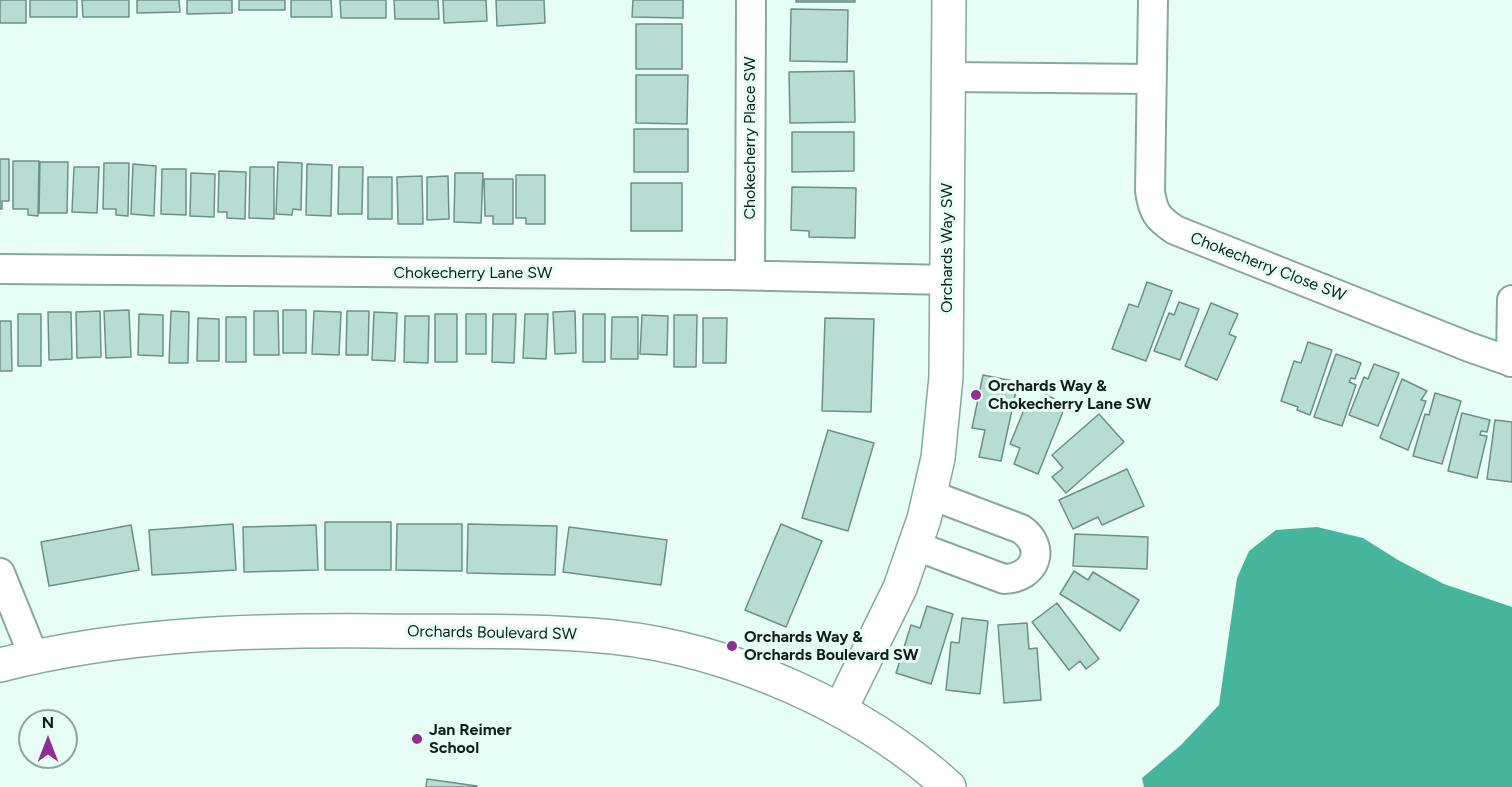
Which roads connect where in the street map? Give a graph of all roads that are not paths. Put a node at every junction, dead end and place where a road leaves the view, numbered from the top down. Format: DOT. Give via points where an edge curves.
graph roads {
  1 [pos="751,0"];
  2 [pos="949,0"];
  3 [pos="1153,0"];
  4 [pos="948,77"];
  5 [pos="1151,79"];
  6 [pos="0,268"];
  7 [pos="750,275"];
  8 [pos="947,280"];
  9 [pos="1512,300"];
  10 [pos="1512,362"];
  11 [pos="930,495"];
  12 [pos="916,546"];
  13 [pos="0,573"];
  14 [pos="34,657"];
  15 [pos="0,665"];
  16 [pos="840,710"];
  17 [pos="949,787"];
  1 -- 7 [label="street, Chokecherry Place SW"];
  2 -- 4 [label="street, Orchards Way SW"];
  3 -- 5 [label="street, Chokecherry Close SW"];
  4 -- 5 [label="street"];
  4 -- 8 [label="street, Orchards Way SW"];
  5 -- 10 [label="street, Chokecherry Close SW" via="1150,191 1155,213 1163,222"];
  6 -- 7 [label="street, Chokecherry Lane SW"];
  7 -- 8 [label="street, Chokecherry Lane SW"];
  8 -- 11 [label="street, Orchards Way SW" via="944,412"];
  9 -- 10 [label="street"];
  11 -- 12 [label="street, Orchards Way SW"];
  11 -- 12 [label="street" via="1021,529 1032,541 1035,559 1025,574 1004,579"];
  12 -- 16 [label="street, Orchards Way SW"];
  13 -- 14 [label="street"];
  14 -- 15 [label="street, Orchards Boulevard SW"];
  14 -- 16 [label="street, Orchards Boulevard SW" via="155,637 216,633 580,634 707,657 756,672"];
  16 -- 17 [label="street, Orchards Boulevard SW" via="909,755"];
}
